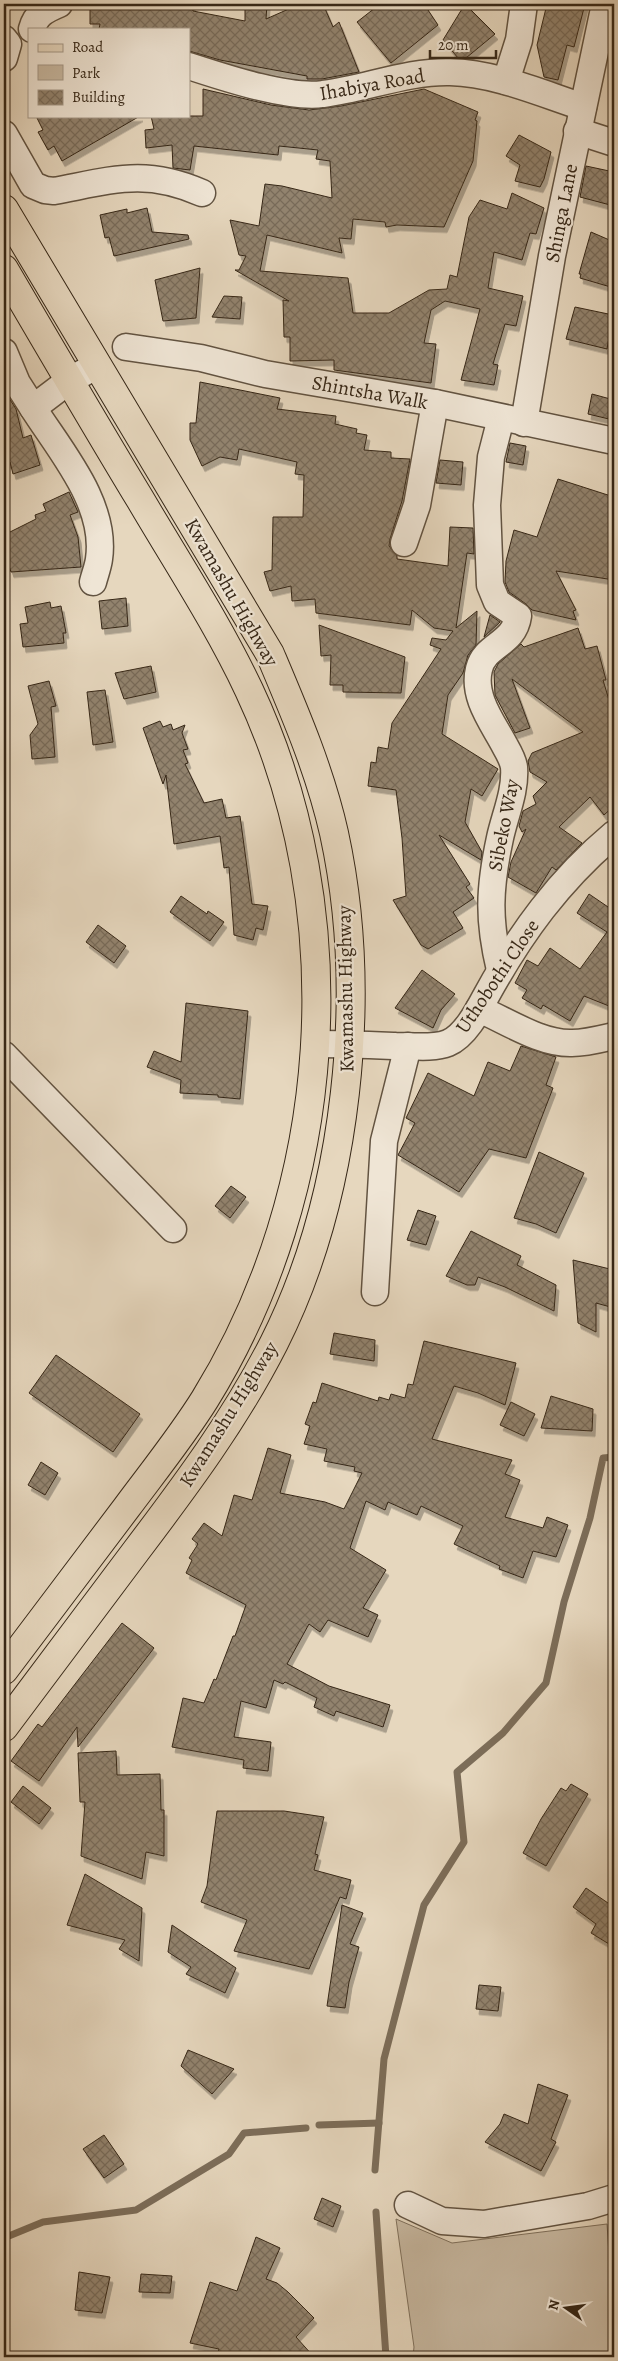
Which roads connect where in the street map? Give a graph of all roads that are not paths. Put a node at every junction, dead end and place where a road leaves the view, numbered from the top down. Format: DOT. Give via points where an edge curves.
graph roads {
  1 [pos="59,4"];
  2 [pos="524,4"];
  3 [pos="605,4"];
  4 [pos="32,28"];
  5 [pos="4,39"];
  6 [pos="4,58"];
  7 [pos="190,66"];
  8 [pos="506,81"];
  9 [pos="580,119"];
  10 [pos="4,134"];
  11 [pos="614,143"];
  12 [pos="202,193"];
  13 [pos="4,210"];
  14 [pos="4,269"];
  15 [pos="126,347"];
  16 [pos="4,352"];
  17 [pos="96,366"];
  18 [pos="70,380"];
  19 [pos="435,403"];
  20 [pos="33,408"];
  21 [pos="512,420"];
  22 [pos="614,441"];
  23 [pos="404,543"];
  24 [pos="93,582"];
  25 [pos="614,834"];
  26 [pos="500,970"];
  27 [pos="479,1008"];
  28 [pos="614,1036"];
  29 [pos="316,1044"];
  30 [pos="350,1044"];
  31 [pos="408,1046"];
  32 [pos="4,1055"];
  33 [pos="173,1229"];
  34 [pos="375,1292"];
  35 [pos="148,1479"];
  36 [pos="175,1499"];
  37 [pos="4,1670"];
  38 [pos="4,1727"];
  39 [pos="614,2198"];
  40 [pos="408,2204"];
  1 -- 4 [label="street" via="42,11"];
  2 -- 8 [label="street" via="519,40"];
  3 -- 9 [label="street, Shinga Lane"];
  5 -- 6 [label="street" via="8,44"];
  7 -- 8 [label="street, Ihabiya Road" via="255,85 311,95 441,72"];
  8 -- 9 [label="street, Ihabiya Road"];
  9 -- 11 [label="street, Ihabiya Road"];
  9 -- 21 [label="street, Shinga Lane" via="552,256"];
  10 -- 12 [label="street" via="34,185 45,190 139,176 168,180"];
  13 -- 17 [label="main road, Kwamashu Highway"];
  14 -- 18 [label="main road, Kwamashu Highway"];
  15 -- 19 [label="street, Shintsha Walk" via="201,358 265,374"];
  16 -- 20 [label="street" via="17,383"];
  17 -- 18 [label="street"];
  17 -- 30 [label="main road, Kwamashu Highway" via="270,654 306,742 334,834 346,908"];
  18 -- 20 [label="street"];
  18 -- 29 [label="main road, Kwamashu Highway" via="249,690 274,754 305,864 313,919"];
  19 -- 21 [label="street, Shintsha Walk"];
  19 -- 23 [label="street" via="418,505"];
  20 -- 24 [label="street" via="83,487 96,518 100,547"];
  21 -- 22 [label="street, Shintsha Walk"];
  21 -- 26 [label="street, Sibeko Way" via="491,457 487,505 490,585 497,602 518,616 510,636 482,661 478,687 482,703 514,766 490,896"];
  25 -- 26 [label="street, Uthobothi Close" via="574,871 521,936"];
  26 -- 27 [label="street, Uthobothi Close"];
  27 -- 28 [label="street" via="555,1041 572,1044"];
  27 -- 31 [label="street, Uthobothi Close" via="461,1033 447,1044"];
  29 -- 30 [label="street, Uthobothi Close"];
  29 -- 35 [label="main road, Kwamashu Highway" via="297,1179 262,1284 205,1399"];
  30 -- 31 [label="street, Uthobothi Close"];
  30 -- 36 [label="main road, Kwamashu Highway" via="339,1138 327,1196 305,1268 274,1342 253,1380 212,1448"];
  31 -- 34 [label="street" via="384,1141"];
  32 -- 33 [label="street"];
  35 -- 36 [label="main road"];
  35 -- 37 [label="main road, Kwamashu Highway"];
  36 -- 38 [label="main road, Kwamashu Highway"];
  39 -- 40 [label="street" via="588,2206 484,2224 442,2221"];
}
